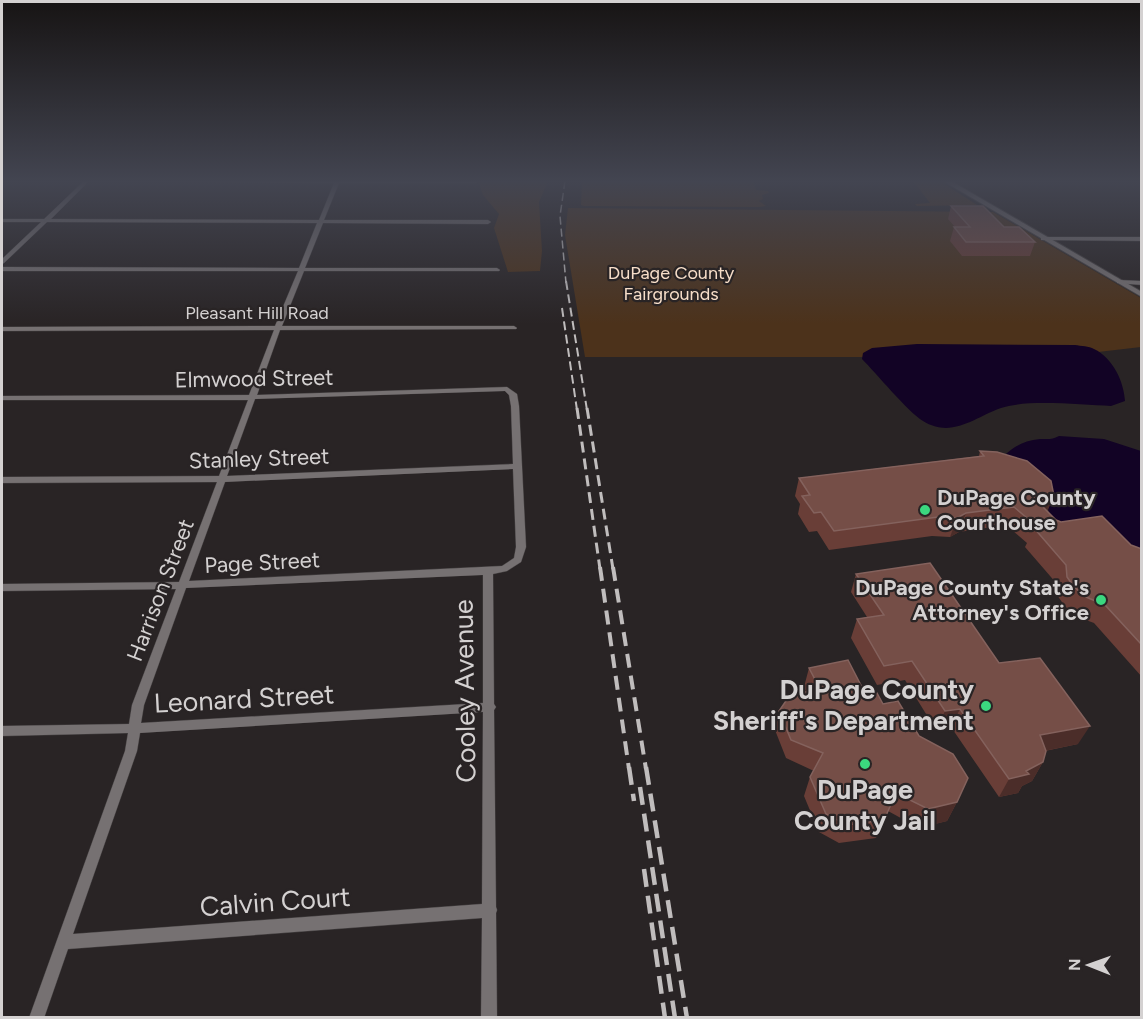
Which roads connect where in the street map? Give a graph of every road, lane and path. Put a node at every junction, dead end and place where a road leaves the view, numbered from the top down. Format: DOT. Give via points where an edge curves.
graph roads {
  1 [pos="35,229"];
  2 [pos="317,229"];
  3 [pos="1027,229"];
  4 [pos="1043,238"];
  5 [pos="1142,239"];
  6 [pos="2,262"];
  7 [pos="2,269"];
  8 [pos="300,270"];
  9 [pos="497,270"];
  10 [pos="1119,282"];
  11 [pos="1142,283"];
  12 [pos="1142,295"];
  13 [pos="278,328"];
  14 [pos="514,328"];
  15 [pos="2,329"];
  16 [pos="507,389"];
  17 [pos="252,397"];
  18 [pos="2,398"];
  19 [pos="517,465"];
  20 [pos="224,479"];
  21 [pos="2,480"];
  22 [pos="488,571"];
  23 [pos="183,585"];
  24 [pos="2,587"];
  25 [pos="490,707"];
  26 [pos="135,729"];
  27 [pos="2,731"];
  28 [pos="490,910"];
  29 [pos="64,942"];
  30 [pos="36,1017"];
  31 [pos="489,1017"];
  1 -- 6 [label="street"];
  2 -- 8 [label="street, Harrison Street"];
  3 -- 4 [label="street"];
  4 -- 5 [label="street"];
  4 -- 10 [label="street"];
  7 -- 8 [label="street"];
  8 -- 9 [label="street"];
  8 -- 13 [label="street, Harrison Street"];
  10 -- 11 [label="street"];
  10 -- 12 [label="street"];
  13 -- 14 [label="street, Pleasant Hill Road"];
  13 -- 15 [label="street, Pleasant Hill Road"];
  13 -- 17 [label="street, Harrison Street"];
  16 -- 17 [label="street, Elmwood Street"];
  16 -- 19 [label="street, Cooley Avenue" via="514,399"];
  17 -- 18 [label="street, Elmwood Street"];
  17 -- 20 [label="street, Harrison Street"];
  19 -- 20 [label="street, Stanley Street"];
  19 -- 22 [label="street, Cooley Avenue" via="521,547 518,560"];
  20 -- 21 [label="street, Stanley Street"];
  20 -- 23 [label="street, Harrison Street"];
  22 -- 23 [label="street, Page Street"];
  22 -- 25 [label="street, Cooley Avenue"];
  23 -- 24 [label="street, Page Street"];
  23 -- 26 [label="street, Harrison Street" via="138,705"];
  25 -- 26 [label="street, Leonard Street"];
  25 -- 28 [label="street, Cooley Avenue"];
  26 -- 27 [label="street, Leonard Street"];
  26 -- 29 [label="street, Harrison Street"];
  28 -- 29 [label="street, Calvin Court"];
  28 -- 31 [label="street, Cooley Avenue"];
  29 -- 30 [label="street, Harrison Street"];
}
